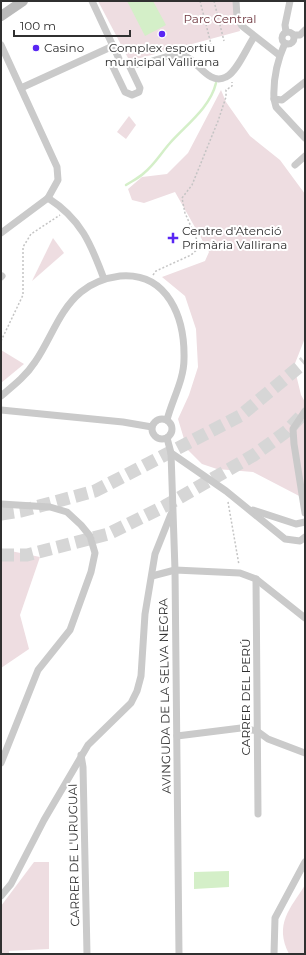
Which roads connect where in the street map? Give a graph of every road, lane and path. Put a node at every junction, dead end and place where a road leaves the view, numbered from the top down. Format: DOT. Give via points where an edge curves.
graph roads {
  1 [pos="22,1"];
  2 [pos="92,1"];
  3 [pos="200,1"];
  4 [pos="214,1"];
  5 [pos="236,1"];
  6 [pos="290,1"];
  7 [pos="1,16"];
  8 [pos="305,30"];
  9 [pos="286,32"];
  10 [pos="294,35"];
  11 [pos="254,37"];
  12 [pos="224,41"];
  13 [pos="285,43"];
  14 [pos="211,44"];
  15 [pos="1,45"];
  16 [pos="113,46"];
  17 [pos="279,55"];
  18 [pos="120,61"];
  19 [pos="129,65"];
  20 [pos="227,77"];
  21 [pos="305,82"];
  22 [pos="21,88"];
  23 [pos="274,99"];
  24 [pos="305,138"];
  25 [pos="305,156"];
  26 [pos="295,165"];
  27 [pos="48,198"];
  28 [pos="66,210"];
  29 [pos="1,232"];
  30 [pos="104,279"];
  31 [pos="150,280"];
  32 [pos="1,341"];
  33 [pos="1,396"];
  34 [pos="1,410"];
  35 [pos="305,411"];
  36 [pos="167,420"];
  37 [pos="152,427"];
  38 [pos="167,438"];
  39 [pos="171,453"];
  40 [pos="226,491"];
  41 [pos="1,504"];
  42 [pos="249,509"];
  43 [pos="172,513"];
  44 [pos="305,513"];
  45 [pos="305,522"];
  46 [pos="305,537"];
  47 [pos="175,570"];
  48 [pos="240,573"];
  49 [pos="152,576"];
  50 [pos="256,580"];
  51 [pos="305,618"];
  52 [pos="257,731"];
  53 [pos="177,736"];
  54 [pos="305,753"];
  55 [pos="82,755"];
  56 [pos="1,763"];
  57 [pos="258,814"];
  58 [pos="305,862"];
  59 [pos="1,896"];
  60 [pos="87,954"];
  61 [pos="179,954"];
  62 [pos="274,954"];
  1 -- 7 [label="street"];
  2 -- 16 [label="street"];
  3 -- 14 [label="path"];
  4 -- 12 [label="path"];
  5 -- 11 [label="street" via="237,17 242,26"];
  6 -- 9 [label="street"];
  8 -- 10 [label="street" via="300,35"];
  9 -- 10 [label="street"];
  9 -- 13 [label="street" via="282,36"];
  10 -- 13 [label="street" via="292,43"];
  11 -- 17 [label="street"];
  11 -- 20 [label="street" via="235,69"];
  13 -- 17 [label="street"];
  15 -- 22 [label="street"];
  16 -- 18 [label="street"];
  16 -- 22 [label="street"];
  17 -- 23 [label="street" via="273,87"];
  18 -- 19 [label="street"];
  18 -- 19 [label="street" via="114,62 113,67 125,92 132,96 139,92 140,88"];
  19 -- 20 [label="street" via="176,55 186,57 213,77"];
  20 -- 31 [label="path" via="232,86 226,90 218,121 192,185 182,198 185,213 200,247 191,255 156,271"];
  21 -- 23 [label="street" via="282,100"];
  22 -- 27 [label="street" via="57,167 58,180"];
  23 -- 24 [label="street" via="276,107"];
  25 -- 26 [label="street"];
  27 -- 28 [label="street"];
  27 -- 29 [label="street"];
  28 -- 30 [label="street" via="85,233"];
  28 -- 32 [label="path" via="31,234 23,247 23,295"];
  30 -- 31 [label="street" via="125,276"];
  30 -- 33 [label="street" via="74,298 62,314 35,363"];
  31 -- 36 [label="street" via="166,293 171,302 184,347 182,374"];
  34 -- 37 [label="street"];
  35 -- 44 [label="street" via="293,429"];
  36 -- 37 [label="street" via="158,420"];
  36 -- 38 [label="street" via="172,429 171,435"];
  37 -- 38 [label="street" via="156,437"];
  38 -- 39 [label="street, AVINGUDA DE LA SELVA NEGRA"];
  39 -- 40 [label="street"];
  39 -- 43 [label="street, AVINGUDA DE LA SELVA NEGRA"];
  40 -- 42 [label="street"];
  40 -- 48 [label="path"];
  41 -- 56 [label="street" via="50,507 66,512 90,536 95,553 91,572 70,630 38,670"];
  42 -- 45 [label="street" via="296,524"];
  42 -- 46 [label="street" via="285,539 300,541"];
  43 -- 47 [label="street, AVINGUDA DE LA SELVA NEGRA"];
  43 -- 49 [label="street" via="155,554"];
  47 -- 48 [label="street"];
  47 -- 49 [label="street"];
  47 -- 53 [label="street, AVINGUDA DE LA SELVA NEGRA"];
  48 -- 50 [label="street"];
  49 -- 55 [label="street" via="145,614 141,676 137,691 131,703 88,745"];
  50 -- 51 [label="street"];
  50 -- 52 [label="street, CARRER DEL PERÚ"];
  52 -- 53 [label="street" via="241,728"];
  52 -- 54 [label="street" via="268,739"];
  52 -- 57 [label="street, CARRER DEL PERÚ"];
  53 -- 61 [label="street, AVINGUDA DE LA SELVA NEGRA"];
  55 -- 59 [label="street" via="11,884"];
  55 -- 60 [label="street, CARRER DE L'URUGUAI"];
  58 -- 62 [label="street" via="275,918"];
}
